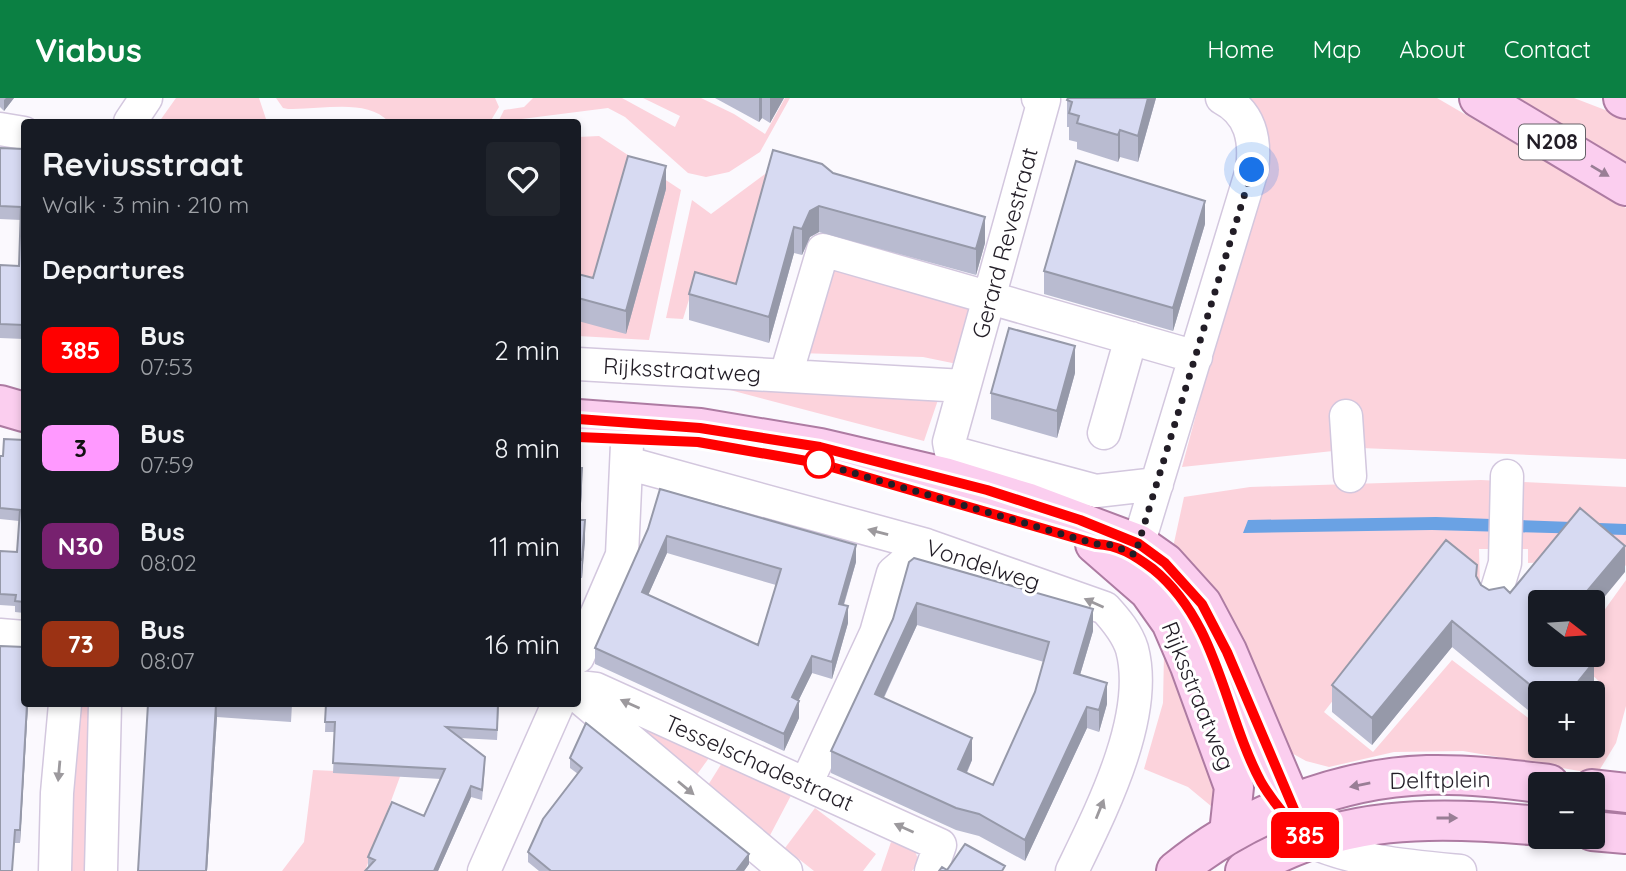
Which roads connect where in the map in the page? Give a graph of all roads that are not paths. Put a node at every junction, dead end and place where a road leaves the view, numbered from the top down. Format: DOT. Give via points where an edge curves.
graph roads {
  1 [pos="146,98"];
  2 [pos="1222,98"];
  3 [pos="1479,98"];
  4 [pos="1041,99"];
  5 [pos="132,119"];
  6 [pos="0,129"];
  7 [pos="21,132"];
  8 [pos="1626,186"];
  9 [pos="976,221"];
  10 [pos="1008,231"];
  11 [pos="990,298"];
  12 [pos="1130,338"];
  13 [pos="1196,357"];
  14 [pos="581,364"];
  15 [pos="786,375"];
  16 [pos="964,386"];
  17 [pos="21,388"];
  18 [pos="0,390"];
  19 [pos="0,405"];
  20 [pos="21,411"];
  21 [pos="1346,416"];
  22 [pos="581,420"];
  23 [pos="1104,433"];
  24 [pos="581,437"];
  25 [pos="627,441"];
  26 [pos="1350,476"];
  27 [pos="1507,476"];
  28 [pos="1157,484"];
  29 [pos="1096,544"];
  30 [pos="926,545"];
  31 [pos="1137,550"];
  32 [pos="1494,599"];
  33 [pos="0,635"];
  34 [pos="21,637"];
  35 [pos="581,650"];
  36 [pos="581,687"];
  37 [pos="581,699"];
  38 [pos="65,707"];
  39 [pos="104,707"];
  40 [pos="557,707"];
  41 [pos="1528,782"];
  42 [pos="806,784"];
  43 [pos="1605,791"];
  44 [pos="1626,793"];
  45 [pos="1285,807"];
  46 [pos="1528,825"];
  47 [pos="1605,832"];
  48 [pos="1229,833"];
  49 [pos="1626,834"];
  50 [pos="1307,840"];
  51 [pos="970,852"];
  52 [pos="935,858"];
  53 [pos="489,869"];
  54 [pos="55,871"];
  55 [pos="101,871"];
  56 [pos="786,871"];
  57 [pos="1072,871"];
  58 [pos="1176,871"];
  59 [pos="1245,871"];
  60 [pos="1460,871"];
  1 -- 5 [label="street"];
  2 -- 13 [label="street" via="1247,120 1254,156"];
  3 -- 8 [label="main road, N208, one-way"];
  4 -- 10 [label="street, Gerard Revestraat"];
  6 -- 7 [label="street"];
  9 -- 10 [label="street"];
  10 -- 11 [label="street, Gerard Revestraat"];
  11 -- 12 [label="street"];
  11 -- 15 [label="street, Rijksstraatweg" via="823,250"];
  11 -- 16 [label="street, Gerard Revestraat"];
  12 -- 13 [label="street"];
  12 -- 23 [label="street"];
  13 -- 28 [label="street"];
  14 -- 15 [label="street, Rijksstraatweg"];
  15 -- 16 [label="street, Rijksstraatweg"];
  16 -- 28 [label="street" via="949,442 951,452 1096,491"];
  17 -- 18 [label="main road"];
  19 -- 20 [label="main road"];
  21 -- 26 [label="street"];
  22 -- 25 [label="main road, Rijksstraatweg"];
  24 -- 25 [label="main road, Rijksstraatweg"];
  25 -- 29 [label="main road, Rijksstraatweg" via="698,442 818,463"];
  30 -- 25 [label="street, Vondelweg, one-way"];
  25 -- 31 [label="main road, Rijksstraatweg" via="700,428 820,447 944,477 1055,512"];
  25 -- 35 [label="street" via="621,555"];
  27 -- 32 [label="street" via="1503,572"];
  28 -- 31 [label="street"];
  29 -- 31 [label="main road, Rijksstraatweg"];
  29 -- 48 [label="main road, Rijksstraatweg" via="1149,591 1171,622 1234,787"];
  30 -- 42 [label="street" via="893,573 876,633"];
  57 -- 30 [label="street, Vondelweg, one-way" via="1116,768 1132,714 1132,648 1123,630 1096,602"];
  31 -- 45 [label="main road, Rijksstraatweg" via="1165,563 1202,604 1227,652"];
  33 -- 34 [label="street"];
  42 -- 36 [label="street, Tesselschadestraat, one-way" via="596,688"];
  37 -- 56 [label="street, Tesselschadestraat, one-way"];
  38 -- 54 [label="street, one-way"];
  39 -- 55 [label="street"];
  40 -- 53 [label="street"];
  41 -- 45 [label="main road, Delftplein, one-way" via="1449,775 1401,777 1352,786"];
  52 -- 42 [label="street, Tesselschadestraat, one-way"];
  43 -- 44 [label="main road"];
  45 -- 48 [label="main road"];
  45 -- 50 [label="main road, Rijksstraatweg"];
  50 -- 46 [label="main road, Delftplein, one-way" via="1348,828 1434,818"];
  47 -- 49 [label="main road"];
  48 -- 58 [label="main road"];
  50 -- 59 [label="main road"];
  50 -- 60 [label="street" via="1338,854 1378,863"];
  51 -- 52 [label="street, Tesselschadestraat"];
}
